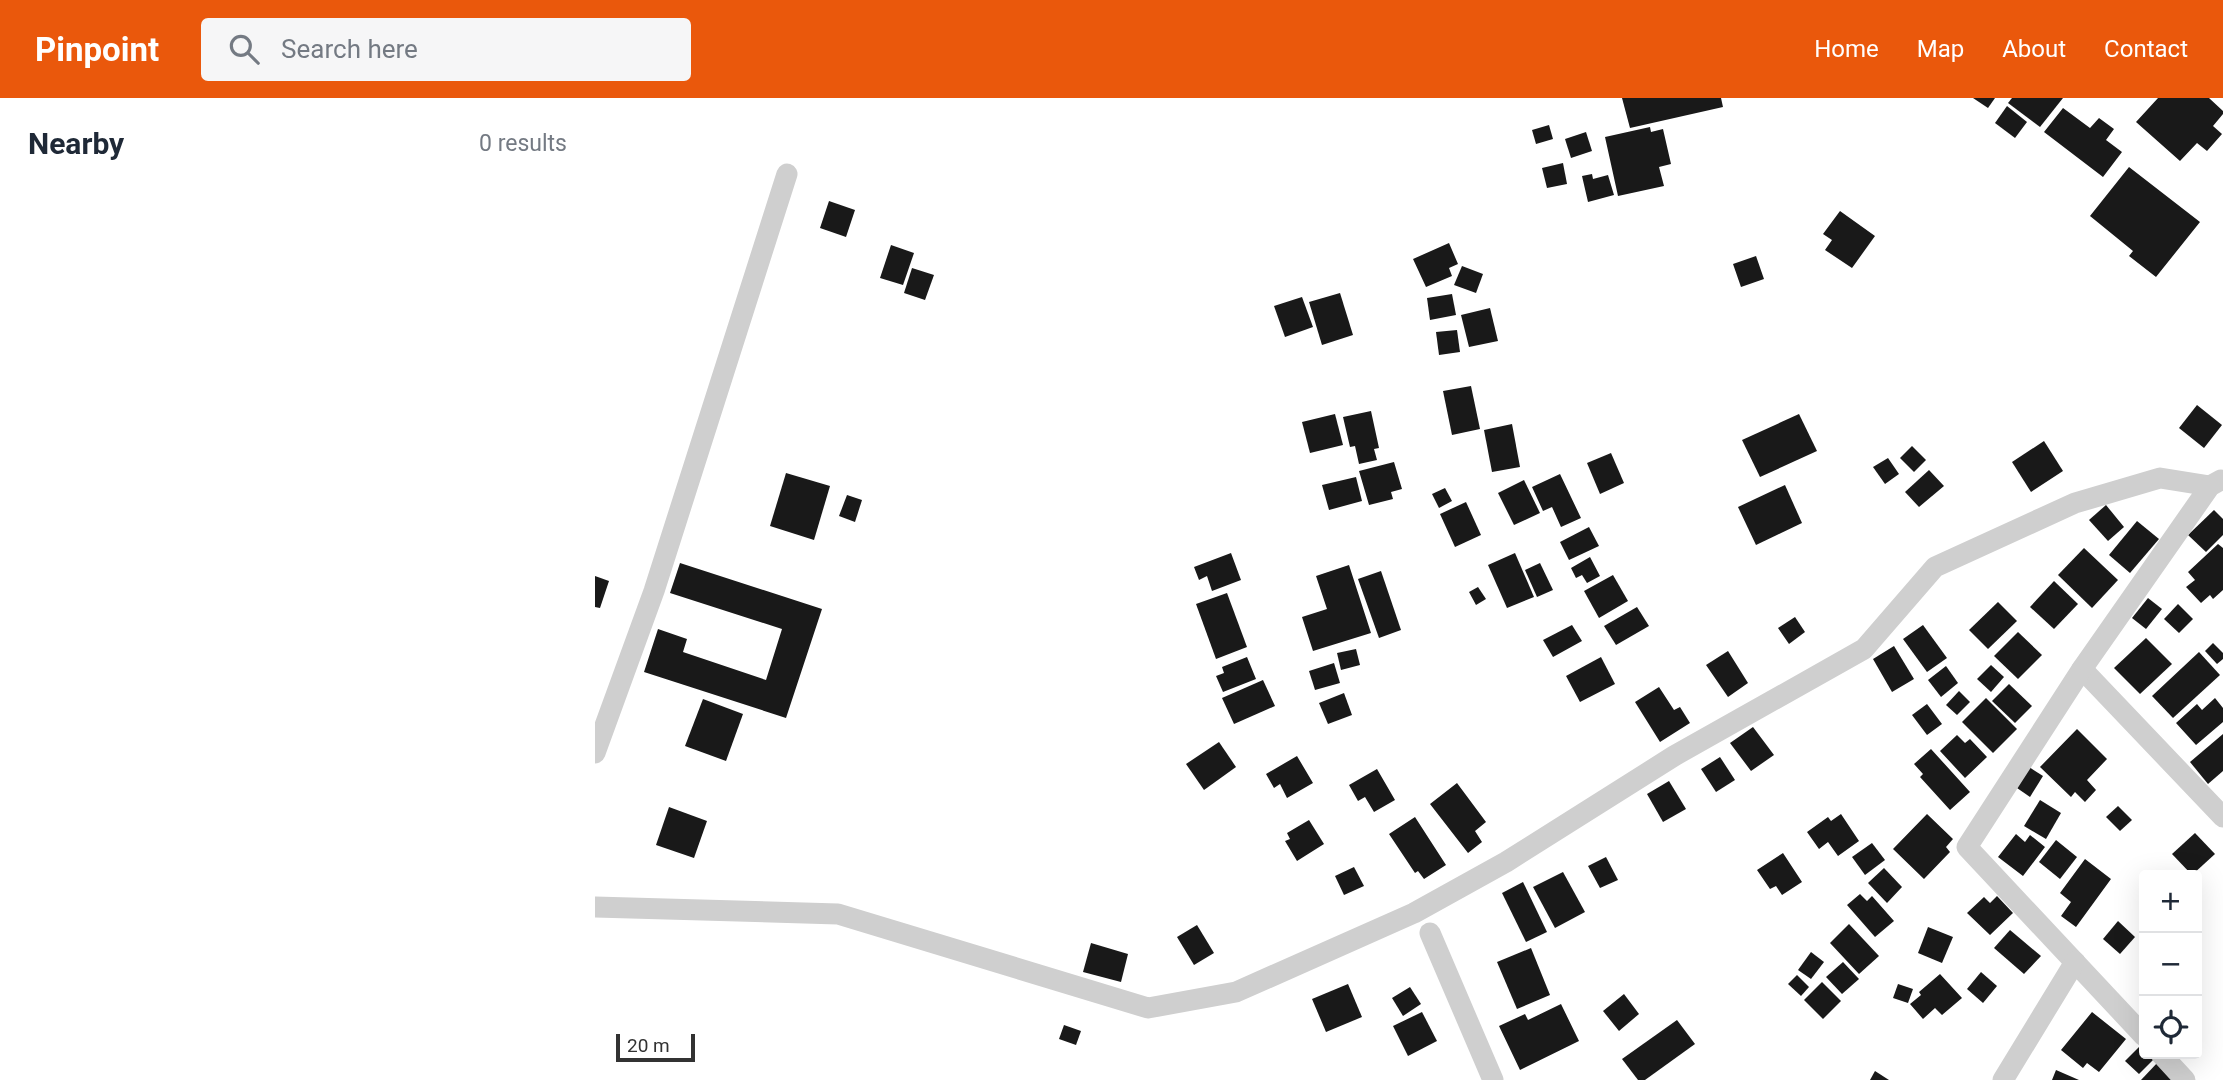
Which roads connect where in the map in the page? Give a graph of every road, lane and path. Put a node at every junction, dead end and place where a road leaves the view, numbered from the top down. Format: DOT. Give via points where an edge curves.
graph roads {
  1 [pos="787,174"];
  2 [pos="2217,483"];
  3 [pos="2082,669"];
  4 [pos="595,753"];
  5 [pos="2223,817"];
  6 [pos="595,907"];
  7 [pos="1430,933"];
  8 [pos="2075,962"];
  9 [pos="2139,1031"];
  10 [pos="2166,1059"];
  11 [pos="1493,1080"];
  12 [pos="2003,1080"];
  13 [pos="2185,1080"];
  1 -- 4 [label="street" via="654,591"];
  2 -- 3 [label="street"];
  2 -- 6 [label="street" via="2160,478 2075,503 1935,567 1864,649 1674,756 1506,862 1414,913 1236,992 1148,1008 838,914"];
  3 -- 5 [label="street"];
  3 -- 8 [label="street" via="1967,847"];
  7 -- 11 [label="street"];
  8 -- 9 [label="street"];
  8 -- 12 [label="street"];
  10 -- 13 [label="street"];
}
